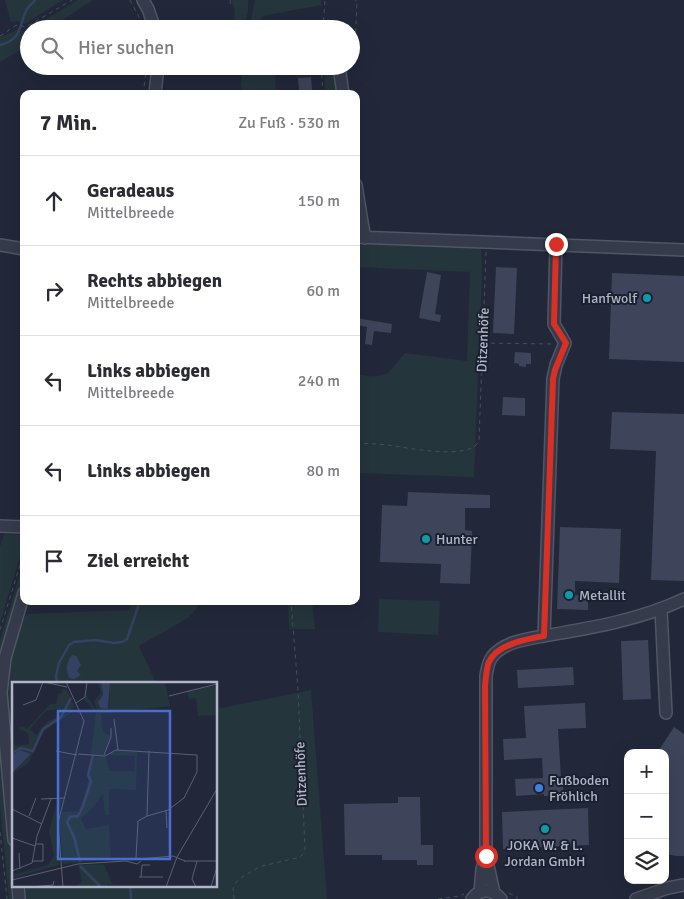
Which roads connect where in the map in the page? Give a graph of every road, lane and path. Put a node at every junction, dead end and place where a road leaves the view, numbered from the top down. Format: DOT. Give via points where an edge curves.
graph roads {
  1 [pos="72,0"];
  2 [pos="130,0"];
  3 [pos="143,0"];
  4 [pos="230,0"];
  5 [pos="325,0"];
  6 [pos="356,0"];
  7 [pos="231,7"];
  8 [pos="38,20"];
  9 [pos="140,20"];
  10 [pos="153,20"];
  11 [pos="324,20"];
  12 [pos="356,20"];
  13 [pos="20,26"];
  14 [pos="0,36"];
  15 [pos="146,75"];
  16 [pos="157,75"];
  17 [pos="322,75"];
  18 [pos="340,75"];
  19 [pos="144,90"];
  20 [pos="155,90"];
  21 [pos="322,90"];
  22 [pos="342,90"];
  23 [pos="360,210"];
  24 [pos="361,237"];
  25 [pos="486,241"];
  26 [pos="556,244"];
  27 [pos="0,245"];
  28 [pos="20,248"];
  29 [pos="684,250"];
  30 [pos="483,343"];
  31 [pos="548,344"];
  32 [pos="360,444"];
  33 [pos="0,526"];
  34 [pos="20,527"];
  35 [pos="20,565"];
  36 [pos="684,599"];
  37 [pos="20,605"];
  38 [pos="291,605"];
  39 [pos="661,609"];
  40 [pos="0,630"];
  41 [pos="544,636"];
  42 [pos="666,713"];
  43 [pos="12,817"];
  44 [pos="0,832"];
  45 [pos="486,856"];
  46 [pos="18,886"];
  47 [pos="683,886"];
  48 [pos="476,895"];
  49 [pos="498,896"];
  50 [pos="7,899"];
  51 [pos="19,899"];
  52 [pos="234,899"];
  53 [pos="636,899"];
  1 -- 8 [label="path"];
  2 -- 9 [label="path"];
  3 -- 10 [label="street"];
  4 -- 7 [label="path"];
  5 -- 11 [label="path"];
  6 -- 12 [label="path"];
  13 -- 14 [label="path"];
  15 -- 19 [label="path"];
  16 -- 20 [label="street"];
  17 -- 21 [label="path"];
  18 -- 22 [label="street"];
  23 -- 24 [label="street"];
  24 -- 25 [label="street"];
  25 -- 26 [label="street"];
  25 -- 30 [label="path, Ditzenhöfe"];
  26 -- 29 [label="street"];
  26 -- 41 [label="street" via="554,324 566,343 553,379"];
  27 -- 28 [label="street"];
  30 -- 31 [label="path"];
  30 -- 32 [label="path, Ditzenhöfe" via="480,440 474,448 424,451"];
  33 -- 34 [label="street"];
  35 -- 40 [label="path"];
  36 -- 39 [label="street"];
  37 -- 43 [label="street" via="5,658 1,693"];
  38 -- 52 [label="path, Ditzenhöfe" via="305,850 300,857 259,867 239,879 234,884"];
  39 -- 41 [label="street"];
  39 -- 42 [label="street"];
  41 -- 45 [label="street" via="502,649 492,657 487,668"];
  44 -- 50 [label="path"];
  45 -- 48 [label="street"];
  45 -- 49 [label="street"];
  46 -- 51 [label="street"];
  47 -- 53 [label="street"];
  48 -- 49 [label="street" via="487,891"];
}
